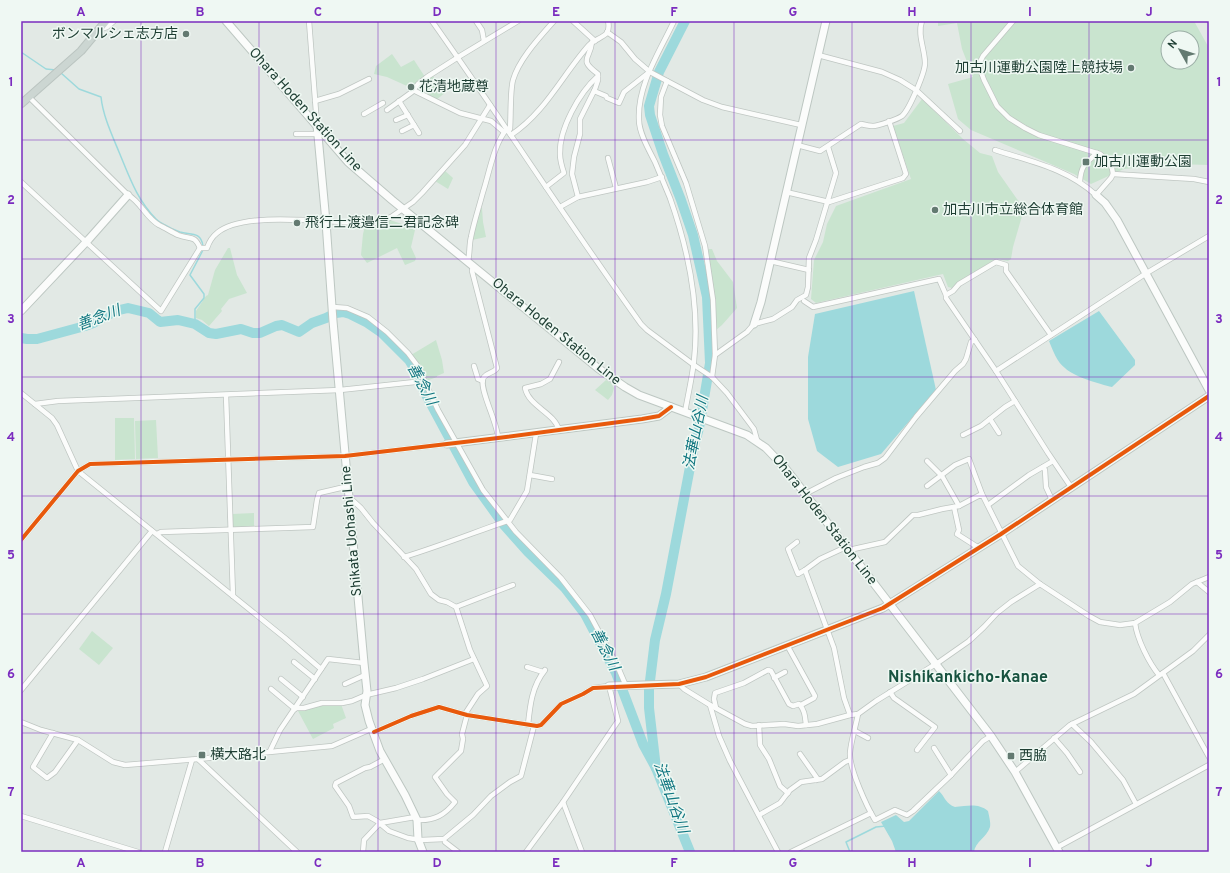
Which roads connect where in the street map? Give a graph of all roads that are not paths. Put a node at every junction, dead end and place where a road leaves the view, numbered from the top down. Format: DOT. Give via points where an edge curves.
graph roads {
  1 [pos="106,21"];
  2 [pos="114,21"];
  3 [pos="226,21"];
  4 [pos="309,21"];
  5 [pos="432,21"];
  6 [pos="476,21"];
  7 [pos="518,21"];
  8 [pos="554,21"];
  9 [pos="573,21"];
  10 [pos="608,21"];
  11 [pos="674,21"];
  12 [pos="826,21"];
  13 [pos="922,21"];
  14 [pos="1013,21"];
  15 [pos="437,23"];
  16 [pos="101,29"];
  17 [pos="607,32"];
  18 [pos="594,41"];
  19 [pos="484,42"];
  20 [pos="818,55"];
  21 [pos="457,58"];
  22 [pos="650,72"];
  23 [pos="598,76"];
  24 [pos="369,79"];
  25 [pos="667,81"];
  26 [pos="413,90"];
  27 [pos="916,90"];
  28 [pos="594,91"];
  29 [pos="28,97"];
  30 [pos="315,101"];
  31 [pos="399,101"];
  32 [pos="383,103"];
  33 [pos="21,104"];
  34 [pos="490,105"];
  35 [pos="387,110"];
  36 [pos="364,114"];
  37 [pos="408,115"];
  38 [pos="481,119"];
  39 [pos="396,120"];
  40 [pos="889,121"];
  41 [pos="414,125"];
  42 [pos="801,125"];
  43 [pos="317,129"];
  44 [pos="402,131"];
  45 [pos="960,131"];
  46 [pos="507,132"];
  47 [pos="419,133"];
  48 [pos="296,134"];
  49 [pos="797,145"];
  50 [pos="828,147"];
  51 [pos="995,150"];
  52 [pos="1097,153"];
  53 [pos="608,158"];
  54 [pos="1113,174"];
  55 [pos="662,177"];
  56 [pos="1080,181"];
  57 [pos="21,182"];
  58 [pos="1209,182"];
  59 [pos="546,187"];
  60 [pos="616,188"];
  61 [pos="786,192"];
  62 [pos="128,195"];
  63 [pos="1096,195"];
  64 [pos="578,196"];
  65 [pos="829,202"];
  66 [pos="560,207"];
  67 [pos="403,209"];
  68 [pos="326,222"];
  69 [pos="1209,236"];
  70 [pos="86,242"];
  71 [pos="200,248"];
  72 [pos="770,261"];
  73 [pos="470,263"];
  74 [pos="808,270"];
  75 [pos="1145,274"];
  76 [pos="946,295"];
  77 [pos="804,301"];
  78 [pos="333,309"];
  79 [pos="21,311"];
  80 [pos="754,324"];
  81 [pos="1050,335"];
  82 [pos="975,340"];
  83 [pos="716,355"];
  84 [pos="559,362"];
  85 [pos="694,365"];
  86 [pos="474,366"];
  87 [pos="996,371"];
  88 [pos="712,377"];
  89 [pos="483,381"];
  90 [pos="415,382"];
  91 [pos="340,390"];
  92 [pos="1209,390"];
  93 [pos="21,393"];
  94 [pos="226,395"];
  95 [pos="1209,396"];
  96 [pos="1015,401"];
  97 [pos="35,404"];
  98 [pos="671,407"];
  99 [pos="687,412"];
  100 [pos="990,419"];
  101 [pos="559,430"];
  102 [pos="999,433"];
  103 [pos="536,434"];
  104 [pos="963,435"];
  105 [pos="498,438"];
  106 [pos="757,440"];
  107 [pos="457,443"];
  108 [pos="447,444"];
  109 [pos="345,456"];
  110 [pos="228,460"];
  111 [pos="927,461"];
  112 [pos="1053,461"];
  113 [pos="1043,467"];
  114 [pos="78,471"];
  115 [pos="530,475"];
  116 [pos="941,475"];
  117 [pos="552,479"];
  118 [pos="349,486"];
  119 [pos="927,486"];
  120 [pos="1071,487"];
  121 [pos="805,494"];
  122 [pos="982,494"];
  123 [pos="350,498"];
  124 [pos="1052,500"];
  125 [pos="988,505"];
  126 [pos="957,506"];
  127 [pos="506,521"];
  128 [pos="231,529"];
  129 [pos="154,532"];
  130 [pos="1001,534"];
  131 [pos="21,540"];
  132 [pos="797,542"];
  133 [pos="979,548"];
  134 [pos="847,549"];
  135 [pos="404,557"];
  136 [pos="805,570"];
  137 [pos="1209,577"];
  138 [pos="1197,582"];
  139 [pos="1040,584"];
  140 [pos="513,585"];
  141 [pos="1209,592"];
  142 [pos="233,596"];
  143 [pos="889,604"];
  144 [pos="456,607"];
  145 [pos="1135,623"];
  146 [pos="828,630"];
  147 [pos="1209,635"];
  148 [pos="787,645"];
  149 [pos="474,659"];
  150 [pos="294,662"];
  151 [pos="364,663"];
  152 [pos="936,664"];
  153 [pos="527,667"];
  154 [pos="321,669"];
  155 [pos="785,672"];
  156 [pos="1161,674"];
  157 [pos="365,675"];
  158 [pos="774,678"];
  159 [pos="281,679"];
  160 [pos="315,679"];
  161 [pos="344,684"];
  162 [pos="679,684"];
  163 [pos="611,686"];
  164 [pos="625,686"];
  165 [pos="271,689"];
  166 [pos="21,690"];
  167 [pos="890,692"];
  168 [pos="366,695"];
  169 [pos="303,697"];
  170 [pos="710,705"];
  171 [pos="800,705"];
  172 [pos="295,708"];
  173 [pos="716,708"];
  174 [pos="466,714"];
  175 [pos="858,714"];
  176 [pos="850,715"];
  177 [pos="21,722"];
  178 [pos="1072,724"];
  179 [pos="531,725"];
  180 [pos="759,725"];
  181 [pos="806,725"];
  182 [pos="373,730"];
  183 [pos="855,731"];
  184 [pos="53,733"];
  185 [pos="991,736"];
  186 [pos="868,738"];
  187 [pos="1054,738"];
  188 [pos="78,740"];
  189 [pos="934,748"];
  190 [pos="917,750"];
  191 [pos="270,752"];
  192 [pos="800,754"];
  193 [pos="1209,757"];
  194 [pos="198,759"];
  195 [pos="385,759"];
  196 [pos="192,760"];
  197 [pos="850,760"];
  198 [pos="1209,765"];
  199 [pos="1014,772"];
  200 [pos="1080,772"];
  201 [pos="951,775"];
  202 [pos="816,780"];
  203 [pos="788,793"];
  204 [pos="563,802"];
  205 [pos="1136,804"];
  206 [pos="871,813"];
  207 [pos="759,815"];
  208 [pos="21,816"];
  209 [pos="416,819"];
  210 [pos="379,824"];
  211 [pos="418,839"];
  212 [pos="445,842"];
  213 [pos="1058,850"];
  214 [pos="138,852"];
  215 [pos="165,852"];
  216 [pos="297,852"];
  217 [pos="363,852"];
  218 [pos="423,852"];
  219 [pos="458,852"];
  220 [pos="526,852"];
  221 [pos="582,852"];
  222 [pos="778,852"];
  223 [pos="791,852"];
  1 -- 16 [label="main road"];
  2 -- 16 [label="street"];
  3 -- 43 [label="main road, Ohara Hoden Station Line"];
  4 -- 30 [label="street"];
  5 -- 15 [label="street"];
  6 -- 19 [label="street" via="482,30"];
  7 -- 19 [label="street"];
  8 -- 46 [label="street" via="538,39 515,76 512,85 510,129"];
  9 -- 18 [label="street"];
  10 -- 17 [label="street"];
  11 -- 22 [label="street"];
  12 -- 20 [label="main road"];
  13 -- 27 [label="street" via="925,64"];
  14 -- 52 [label="street" via="980,62 984,80 997,106 1016,123 1039,135"];
  15 -- 21 [label="street"];
  16 -- 29 [label="main road" via="81,51"];
  17 -- 18 [label="street"];
  17 -- 22 [label="street" via="621,42"];
  18 -- 23 [label="street" via="586,60"];
  18 -- 46 [label="street" via="527,122"];
  19 -- 21 [label="street"];
  20 -- 27 [label="street" via="882,72"];
  20 -- 42 [label="main road"];
  21 -- 26 [label="street"];
  21 -- 34 [label="street"];
  22 -- 25 [label="street"];
  22 -- 28 [label="street" via="624,92 619,103"];
  22 -- 55 [label="street" via="644,85 638,121"];
  23 -- 28 [label="street"];
  23 -- 59 [label="street" via="582,93 568,119 560,154 564,173"];
  24 -- 30 [label="street" via="339,94"];
  25 -- 42 [label="street" via="722,107"];
  25 -- 83 [label="street" via="661,97 660,115 705,246 713,300"];
  26 -- 31 [label="street"];
  26 -- 38 [label="street" via="460,113"];
  27 -- 40 [label="street" via="901,117"];
  27 -- 45 [label="street"];
  28 -- 64 [label="street" via="580,119 580,134 574,157 572,174"];
  29 -- 33 [label="main road"];
  29 -- 62 [label="street"];
  30 -- 43 [label="street"];
  31 -- 35 [label="street"];
  31 -- 37 [label="street"];
  32 -- 36 [label="street"];
  34 -- 38 [label="street"];
  34 -- 46 [label="street"];
  37 -- 39 [label="street"];
  37 -- 41 [label="street"];
  38 -- 46 [label="street" via="491,121"];
  38 -- 67 [label="street" via="430,185"];
  40 -- 50 [label="street" via="874,126 861,124"];
  40 -- 65 [label="street" via="906,174 903,178"];
  41 -- 44 [label="street"];
  41 -- 47 [label="street"];
  42 -- 49 [label="main road"];
  43 -- 48 [label="street" via="314,134"];
  43 -- 67 [label="main road, Ohara Hoden Station Line" via="348,162"];
  43 -- 68 [label="main road, Shikata Uohashi Line"];
  46 -- 59 [label="street"];
  46 -- 73 [label="street" via="499,142 487,177 470,238"];
  49 -- 50 [label="street" via="820,151"];
  49 -- 61 [label="main road"];
  50 -- 65 [label="street" via="836,173"];
  51 -- 56 [label="street" via="1067,174"];
  52 -- 54 [label="street" via="1109,162"];
  52 -- 56 [label="street" via="1083,167"];
  53 -- 60 [label="street"];
  54 -- 58 [label="street"];
  54 -- 63 [label="street"];
  55 -- 60 [label="street"];
  55 -- 85 [label="street" via="687,258 695,317"];
  56 -- 63 [label="street"];
  57 -- 70 [label="street"];
  59 -- 66 [label="street"];
  60 -- 64 [label="street"];
  61 -- 65 [label="street"];
  61 -- 72 [label="main road"];
  62 -- 70 [label="main road"];
  62 -- 71 [label="street" via="135,199 154,222 180,236 195,239"];
  63 -- 75 [label="main road" via="1117,220"];
  64 -- 66 [label="street"];
  65 -- 74 [label="street" via="809,258"];
  66 -- 85 [label="street" via="646,330"];
  67 -- 68 [label="street" via="379,223"];
  67 -- 73 [label="main road, Ohara Hoden Station Line"];
  68 -- 71 [label="street" via="266,219 238,223 218,231 206,248"];
  68 -- 78 [label="main road, Shikata Uohashi Line"];
  69 -- 75 [label="street"];
  70 -- 71 [label="street" via="161,311"];
  70 -- 79 [label="main road"];
  72 -- 74 [label="street"];
  72 -- 80 [label="main road"];
  73 -- 89 [label="street" via="497,368 496,371 485,375"];
  73 -- 98 [label="main road, Ohara Hoden Station Line" via="609,377 639,395"];
  74 -- 80 [label="street" via="806,295 773,319"];
  75 -- 81 [label="street"];
  75 -- 92 [label="main road"];
  76 -- 77 [label="street" via="939,279 813,306"];
  76 -- 81 [label="street" via="959,284 996,262 1006,265 1006,271"];
  76 -- 82 [label="street"];
  78 -- 91 [label="main road, Shikata Uohashi Line"];
  78 -- 107 [label="street" via="347,308 368,317 402,346 417,365"];
  80 -- 83 [label="street" via="748,332"];
  81 -- 87 [label="street"];
  82 -- 87 [label="street"];
  82 -- 121 [label="street" via="971,342 963,364 916,417 885,458"];
  83 -- 88 [label="street"];
  84 -- 101 [label="street" via="550,379 525,388 529,397 558,424"];
  85 -- 88 [label="street"];
  85 -- 99 [label="street"];
  86 -- 89 [label="street" via="478,379"];
  87 -- 96 [label="street"];
  88 -- 106 [label="street" via="754,429"];
  89 -- 105 [label="street" via="483,391"];
  90 -- 91 [label="street"];
  91 -- 94 [label="street"];
  91 -- 109 [label="main road, Shikata Uohashi Line"];
  93 -- 97 [label="street"];
  94 -- 97 [label="street"];
  94 -- 110 [label="street"];
  95 -- 120 [label="main road"];
  96 -- 100 [label="street"];
  96 -- 112 [label="street"];
  97 -- 114 [label="street" via="57,425"];
  98 -- 99 [label="main road, Ohara Hoden Station Line"];
  98 -- 101 [label="main road" via="659,416"];
  99 -- 106 [label="main road, Ohara Hoden Station Line"];
  100 -- 102 [label="street"];
  100 -- 104 [label="street"];
  101 -- 103 [label="main road"];
  103 -- 105 [label="main road"];
  103 -- 115 [label="street"];
  105 -- 107 [label="main road"];
  106 -- 121 [label="main road, Ohara Hoden Station Line" via="780,462"];
  107 -- 108 [label="main road"];
  107 -- 127 [label="street" via="480,485"];
  108 -- 109 [label="street"];
  109 -- 110 [label="street"];
  109 -- 118 [label="main road, Shikata Uohashi Line"];
  110 -- 114 [label="street" via="90,464"];
  110 -- 128 [label="street"];
  111 -- 116 [label="street"];
  112 -- 113 [label="street"];
  112 -- 120 [label="street"];
  113 -- 124 [label="street" via="1046,487"];
  113 -- 125 [label="street"];
  114 -- 129 [label="street"];
  114 -- 131 [label="street"];
  115 -- 117 [label="street"];
  115 -- 127 [label="street" via="527,491 510,520"];
  116 -- 119 [label="street"];
  116 -- 122 [label="street" via="969,459"];
  116 -- 126 [label="street"];
  118 -- 123 [label="main road, Shikata Uohashi Line"];
  118 -- 128 [label="street" via="319,493 313,527"];
  120 -- 124 [label="main road"];
  121 -- 134 [label="main road, Ohara Hoden Station Line"];
  122 -- 125 [label="street"];
  122 -- 126 [label="street"];
  123 -- 135 [label="street"];
  123 -- 151 [label="main road, Shikata Uohashi Line"];
  124 -- 130 [label="main road"];
  125 -- 130 [label="street"];
  126 -- 133 [label="street" via="957,534"];
  126 -- 134 [label="street" via="913,515 885,542"];
  127 -- 135 [label="street"];
  127 -- 164 [label="street" via="561,578 590,615"];
  128 -- 129 [label="street"];
  128 -- 142 [label="street"];
  129 -- 142 [label="street"];
  129 -- 166 [label="street"];
  130 -- 133 [label="main road"];
  130 -- 139 [label="street" via="1018,566"];
  132 -- 136 [label="street" via="788,549 798,574"];
  133 -- 143 [label="main road"];
  134 -- 136 [label="street" via="820,559"];
  134 -- 143 [label="main road, Ohara Hoden Station Line"];
  135 -- 144 [label="street" via="419,574 431,594"];
  136 -- 146 [label="street"];
  137 -- 138 [label="street"];
  138 -- 141 [label="street"];
  138 -- 145 [label="street"];
  139 -- 145 [label="street" via="1100,622 1120,625"];
  139 -- 152 [label="street" via="1010,602 969,641"];
  140 -- 144 [label="street"];
  142 -- 154 [label="street"];
  143 -- 146 [label="main road"];
  143 -- 152 [label="main road, Ohara Hoden Station Line"];
  144 -- 149 [label="street"];
  145 -- 156 [label="street" via="1150,662"];
  146 -- 148 [label="main road"];
  146 -- 176 [label="street"];
  147 -- 156 [label="street" via="1193,651"];
  148 -- 162 [label="main road" via="706,677"];
  148 -- 171 [label="street" via="815,696"];
  149 -- 168 [label="street" via="424,679"];
  149 -- 174 [label="street" via="487,686 478,694"];
  150 -- 160 [label="street"];
  151 -- 154 [label="street" via="328,659"];
  151 -- 157 [label="main road, Shikata Uohashi Line"];
  152 -- 167 [label="street"];
  152 -- 185 [label="main road, Ohara Hoden Station Line"];
  153 -- 179 [label="street" via="544,671 532,695"];
  154 -- 160 [label="street"];
  155 -- 158 [label="street"];
  156 -- 178 [label="street" via="1134,694"];
  156 -- 193 [label="street"];
  157 -- 161 [label="street"];
  157 -- 168 [label="main road, Shikata Uohashi Line"];
  158 -- 171 [label="street" via="788,704"];
  158 -- 173 [label="street" via="768,670 715,694"];
  159 -- 169 [label="street"];
  160 -- 169 [label="street"];
  162 -- 164 [label="main road"];
  162 -- 170 [label="street"];
  163 -- 164 [label="main road"];
  163 -- 179 [label="street" via="593,688 568,700 556,708 541,725"];
  163 -- 204 [label="street" via="618,721"];
  165 -- 172 [label="street"];
  167 -- 175 [label="street"];
  167 -- 190 [label="street" via="894,698 935,727"];
  168 -- 172 [label="street" via="342,703 322,703"];
  168 -- 182 [label="main road, Shikata Uohashi Line" via="366,709"];
  169 -- 172 [label="street"];
  170 -- 173 [label="street"];
  170 -- 207 [label="street" via="730,761"];
  171 -- 181 [label="street" via="804,711"];
  172 -- 191 [label="street" via="280,730"];
  173 -- 180 [label="street" via="745,724"];
  174 -- 179 [label="street"];
  174 -- 182 [label="street" via="443,707 434,708"];
  174 -- 209 [label="street" via="461,751 435,777 455,802 441,816"];
  175 -- 176 [label="street"];
  175 -- 183 [label="street"];
  176 -- 181 [label="street"];
  177 -- 184 [label="street"];
  178 -- 187 [label="street"];
  178 -- 205 [label="street" via="1123,780"];
  179 -- 211 [label="street" via="521,776 491,796 444,839"];
  180 -- 181 [label="street"];
  180 -- 203 [label="street" via="760,745 780,786"];
  182 -- 191 [label="street" via="332,746"];
  182 -- 195 [label="main road, Shikata Uohashi Line"];
  183 -- 186 [label="street"];
  183 -- 197 [label="street"];
  184 -- 188 [label="street"];
  184 -- 188 [label="street" via="32,767 47,778 55,772"];
  185 -- 199 [label="main road, Ohara Hoden Station Line"];
  185 -- 201 [label="street" via="975,748"];
  187 -- 199 [label="street"];
  187 -- 200 [label="street"];
  188 -- 196 [label="street" via="113,762 125,765"];
  189 -- 201 [label="street"];
  191 -- 194 [label="street"];
  192 -- 202 [label="street"];
  194 -- 196 [label="street"];
  194 -- 216 [label="street"];
  195 -- 209 [label="main road, Shikata Uohashi Line"];
  195 -- 210 [label="street" via="336,783 335,786 349,806 353,817 368,816"];
  196 -- 215 [label="street"];
  197 -- 202 [label="street" via="822,779"];
  197 -- 206 [label="street"];
  198 -- 205 [label="street"];
  199 -- 213 [label="main road, Ohara Hoden Station Line"];
  201 -- 206 [label="street" via="907,815 895,810 875,820"];
  202 -- 203 [label="street" via="801,782"];
  203 -- 207 [label="street" via="780,802"];
  204 -- 220 [label="street"];
  204 -- 221 [label="street"];
  205 -- 213 [label="street"];
  206 -- 223 [label="street"];
  207 -- 222 [label="street"];
  208 -- 214 [label="street"];
  209 -- 210 [label="street"];
  209 -- 211 [label="main road, Shikata Uohashi Line"];
  210 -- 211 [label="street" via="398,835"];
  210 -- 217 [label="street" via="364,840"];
  211 -- 218 [label="main road, Shikata Uohashi Line"];
  212 -- 219 [label="street"];
}
